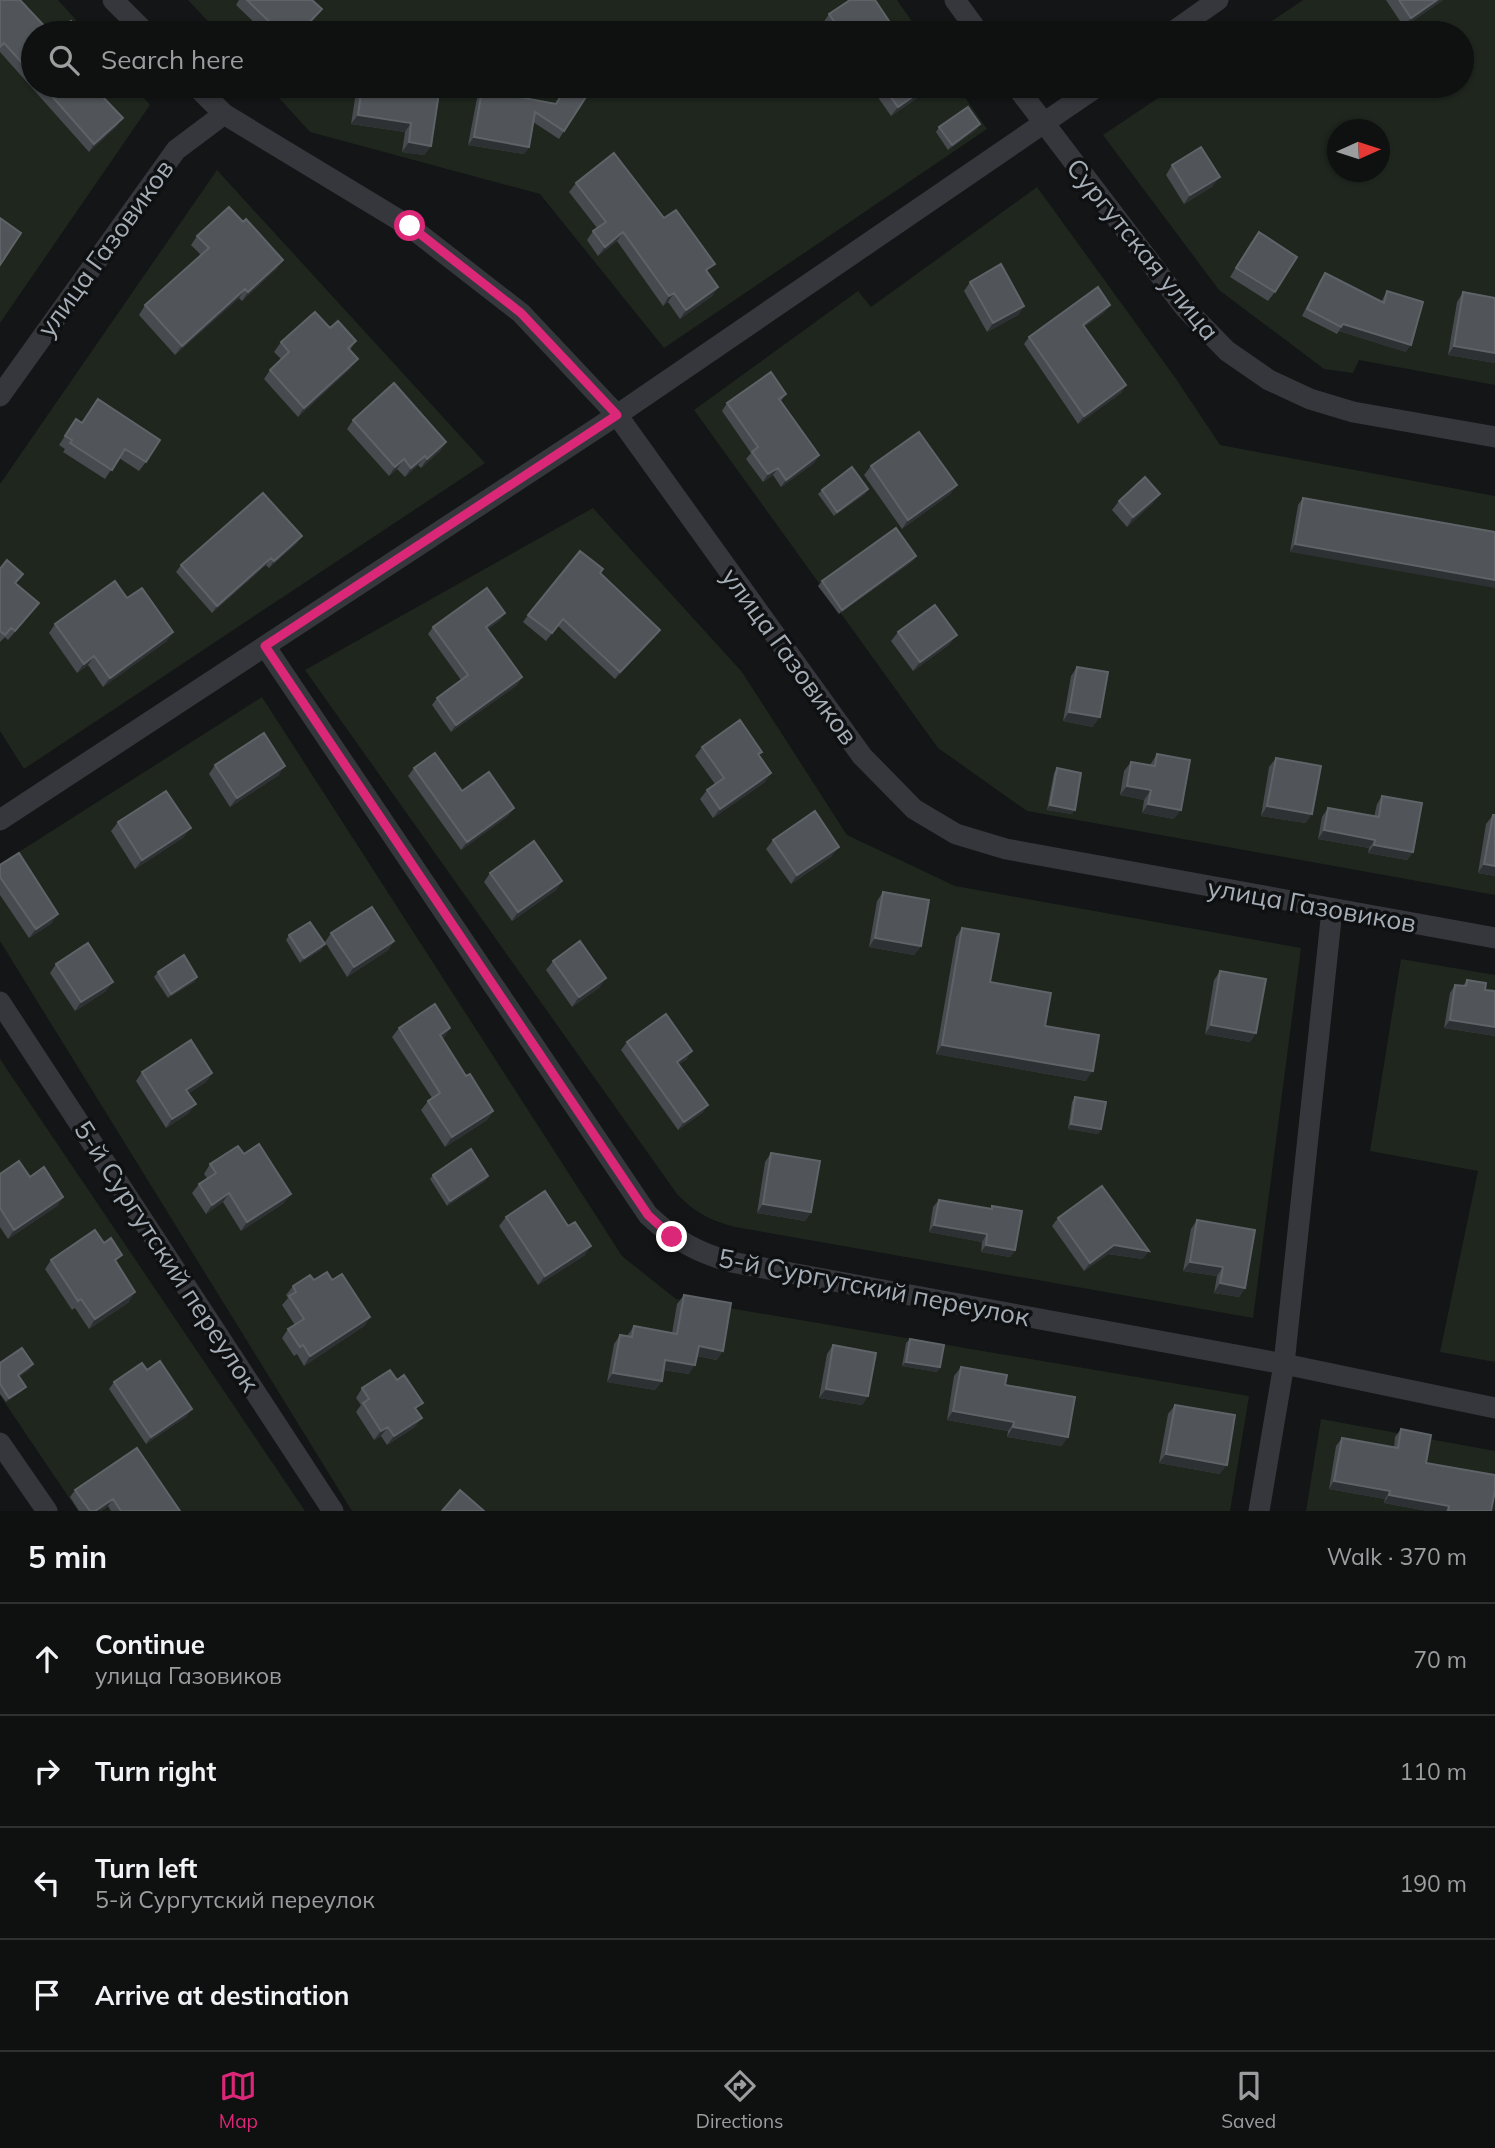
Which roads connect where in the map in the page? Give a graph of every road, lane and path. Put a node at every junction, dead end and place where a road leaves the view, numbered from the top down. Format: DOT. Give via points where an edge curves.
graph roads {
  1 [pos="113,0"];
  2 [pos="955,0"];
  3 [pos="1218,0"];
  4 [pos="134,21"];
  5 [pos="970,21"];
  6 [pos="1188,21"];
  7 [pos="208,98"];
  8 [pos="1025,98"];
  9 [pos="1081,98"];
  10 [pos="224,114"];
  11 [pos="1044,125"];
  12 [pos="0,396"];
  13 [pos="617,415"];
  14 [pos="1495,438"];
  15 [pos="265,646"];
  16 [pos="0,820"];
  17 [pos="1332,910"];
  18 [pos="1495,938"];
  19 [pos="0,1002"];
  20 [pos="1284,1364"];
  21 [pos="1495,1408"];
  22 [pos="0,1443"];
  23 [pos="47,1511"];
  24 [pos="333,1511"];
  25 [pos="1259,1511"];
  1 -- 4 [label="street"];
  2 -- 5 [label="street"];
  3 -- 6 [label="street"];
  7 -- 10 [label="street, улица Газовиков"];
  8 -- 11 [label="street, Сургутская улица"];
  9 -- 11 [label="street"];
  10 -- 12 [label="street, улица Газовиков" via="176,150"];
  10 -- 13 [label="street, улица Газовиков" via="410,226 521,313"];
  11 -- 13 [label="street"];
  11 -- 14 [label="street, Сургутская улица" via="1185,308 1227,351 1269,380 1310,399 1353,412"];
  13 -- 15 [label="street"];
  13 -- 17 [label="street, улица Газовиков" via="862,757 914,809 956,834 1006,849"];
  15 -- 16 [label="street"];
  15 -- 20 [label="street, 5-й Сургутский переулок" via="648,1215 672,1237 731,1262"];
  17 -- 18 [label="street, улица Газовиков"];
  17 -- 20 [label="street"];
  19 -- 24 [label="street, 5-й Сургутский переулок"];
  20 -- 21 [label="street, 5-й Сургутский переулок"];
  20 -- 25 [label="street"];
  22 -- 23 [label="street"];
}
